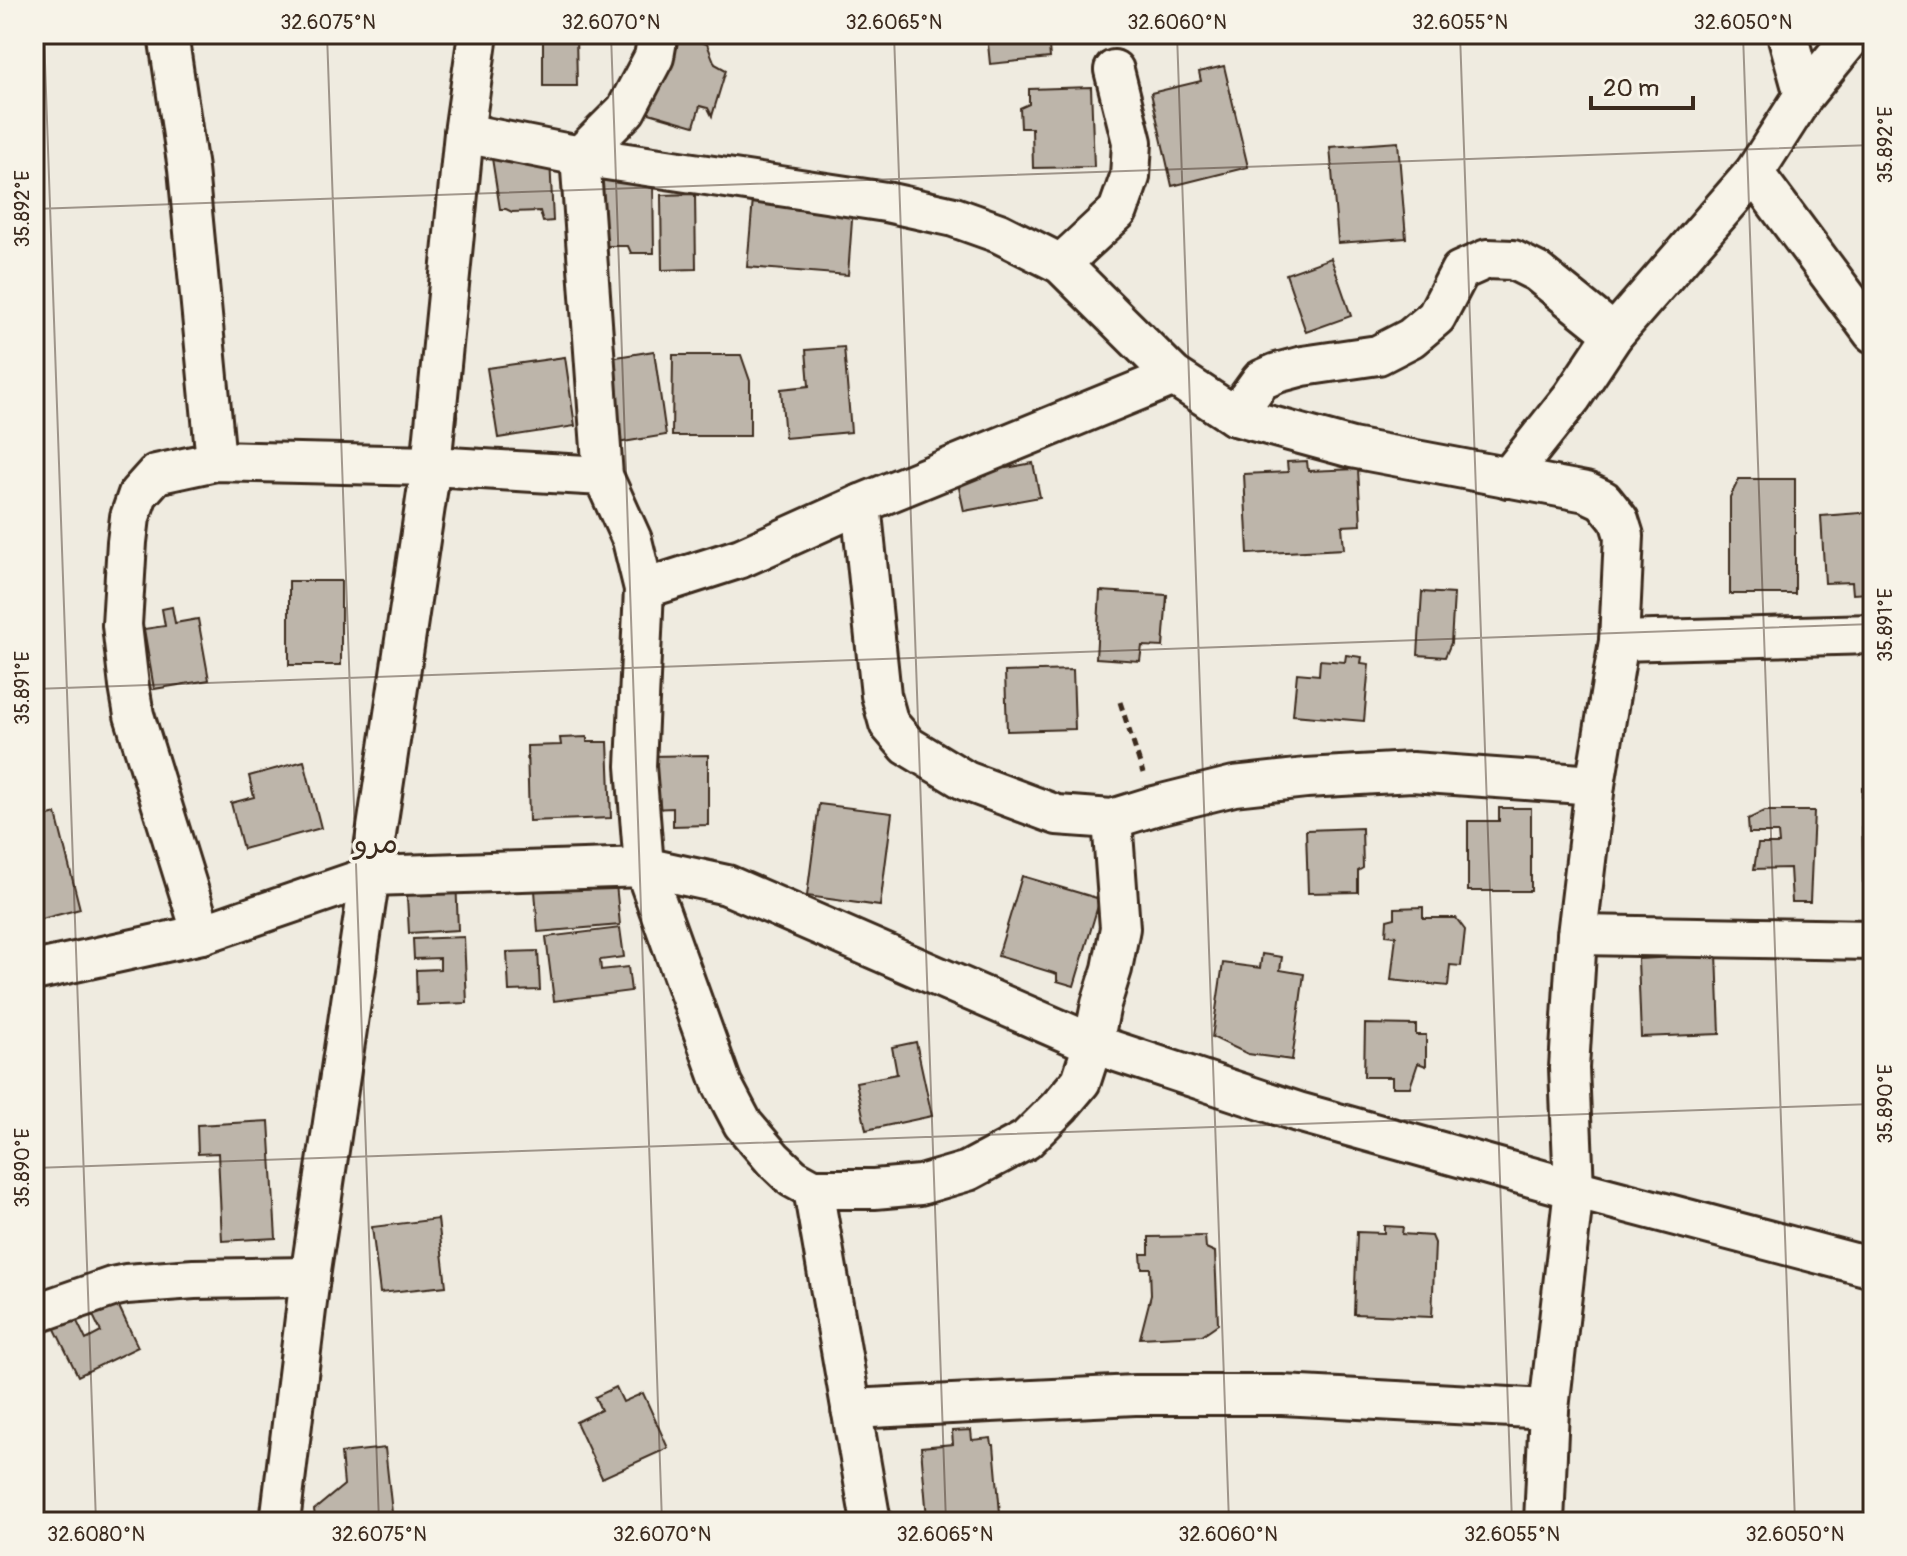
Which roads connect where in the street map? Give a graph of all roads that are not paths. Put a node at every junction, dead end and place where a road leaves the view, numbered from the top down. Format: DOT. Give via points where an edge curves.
graph roads {
  1 [pos="168,34"];
  2 [pos="478,34"];
  3 [pos="658,34"];
  4 [pos="1787,34"];
  5 [pos="1854,34"];
  6 [pos="1114,70"];
  7 [pos="1804,95"];
  8 [pos="464,133"];
  9 [pos="580,156"];
  10 [pos="1754,173"];
  11 [pos="1061,264"];
  12 [pos="1873,333"];
  13 [pos="1614,334"];
  14 [pos="1174,376"];
  15 [pos="1235,416"];
  16 [pos="216,461"];
  17 [pos="431,466"];
  18 [pos="603,476"];
  19 [pos="1508,478"];
  20 [pos="861,504"];
  21 [pos="644,589"];
  22 [pos="1873,634"];
  23 [pos="1619,641"];
  24 [pos="1595,785"];
  25 [pos="1112,819"];
  26 [pos="644,867"];
  27 [pos="371,876"];
  28 [pos="202,934"];
  29 [pos="1577,935"];
  30 [pos="1873,940"];
  31 [pos="34,971"];
  32 [pos="1093,1044"];
  33 [pos="813,1189"];
  34 [pos="1574,1189"];
  35 [pos="1873,1268"];
  36 [pos="310,1277"];
  37 [pos="34,1314"];
  38 [pos="851,1409"];
  39 [pos="1549,1409"];
  40 [pos="280,1522"];
  41 [pos="871,1522"];
  42 [pos="1544,1522"];
  1 -- 16 [label="street" via="188,169"];
  2 -- 8 [label="street"];
  3 -- 9 [label="street" via="654,57 626,110"];
  4 -- 7 [label="street"];
  5 -- 7 [label="street"];
  6 -- 11 [label="street" via="1132,142 1130,177 1118,211"];
  7 -- 10 [label="street"];
  8 -- 9 [label="street"];
  8 -- 17 [label="street"];
  9 -- 11 [label="street" via="954,217"];
  9 -- 18 [label="street"];
  10 -- 12 [label="street"];
  10 -- 13 [label="street"];
  11 -- 14 [label="street"];
  13 -- 15 [label="street" via="1537,272 1513,260 1487,259 1460,271 1436,317 1411,338 1378,355 1303,366 1261,380"];
  13 -- 19 [label="street"];
  14 -- 15 [label="street"];
  14 -- 20 [label="street"];
  15 -- 19 [label="street" via="1352,448"];
  16 -- 17 [label="street"];
  16 -- 28 [label="street" via="156,474 138,494 128,529 122,625 134,715"];
  17 -- 18 [label="street"];
  17 -- 27 [label="street"];
  18 -- 21 [label="street" via="632,540"];
  19 -- 23 [label="street" via="1586,492 1603,500 1619,520 1624,536"];
  20 -- 21 [label="street" via="741,558"];
  20 -- 25 [label="street" via="881,695 889,724 908,746 966,781 1057,815"];
  21 -- 26 [label="street" via="636,766"];
  22 -- 23 [label="street"];
  23 -- 24 [label="street"];
  24 -- 25 [label="street" via="1412,772 1306,778 1234,786"];
  24 -- 29 [label="street"];
  25 -- 32 [label="street" via="1120,928"];
  26 -- 27 [label="street"];
  26 -- 32 [label="street" via="727,885"];
  26 -- 33 [label="street" via="722,1084 743,1124 773,1159"];
  27 -- 28 [label="street"];
  27 -- 36 [label="street"];
  28 -- 31 [label="street"];
  29 -- 30 [label="street"];
  29 -- 34 [label="street" via="1569,1068"];
  32 -- 33 [label="street" via="1081,1081 1049,1118 1026,1140 968,1171 920,1185"];
  32 -- 34 [label="street" via="1298,1112"];
  33 -- 38 [label="street"];
  34 -- 35 [label="street"];
  34 -- 39 [label="street"];
  36 -- 37 [label="street" via="126,1284"];
  36 -- 40 [label="street"];
  38 -- 39 [label="street" via="1135,1395 1282,1395"];
  38 -- 41 [label="street"];
  39 -- 42 [label="street"];
}
